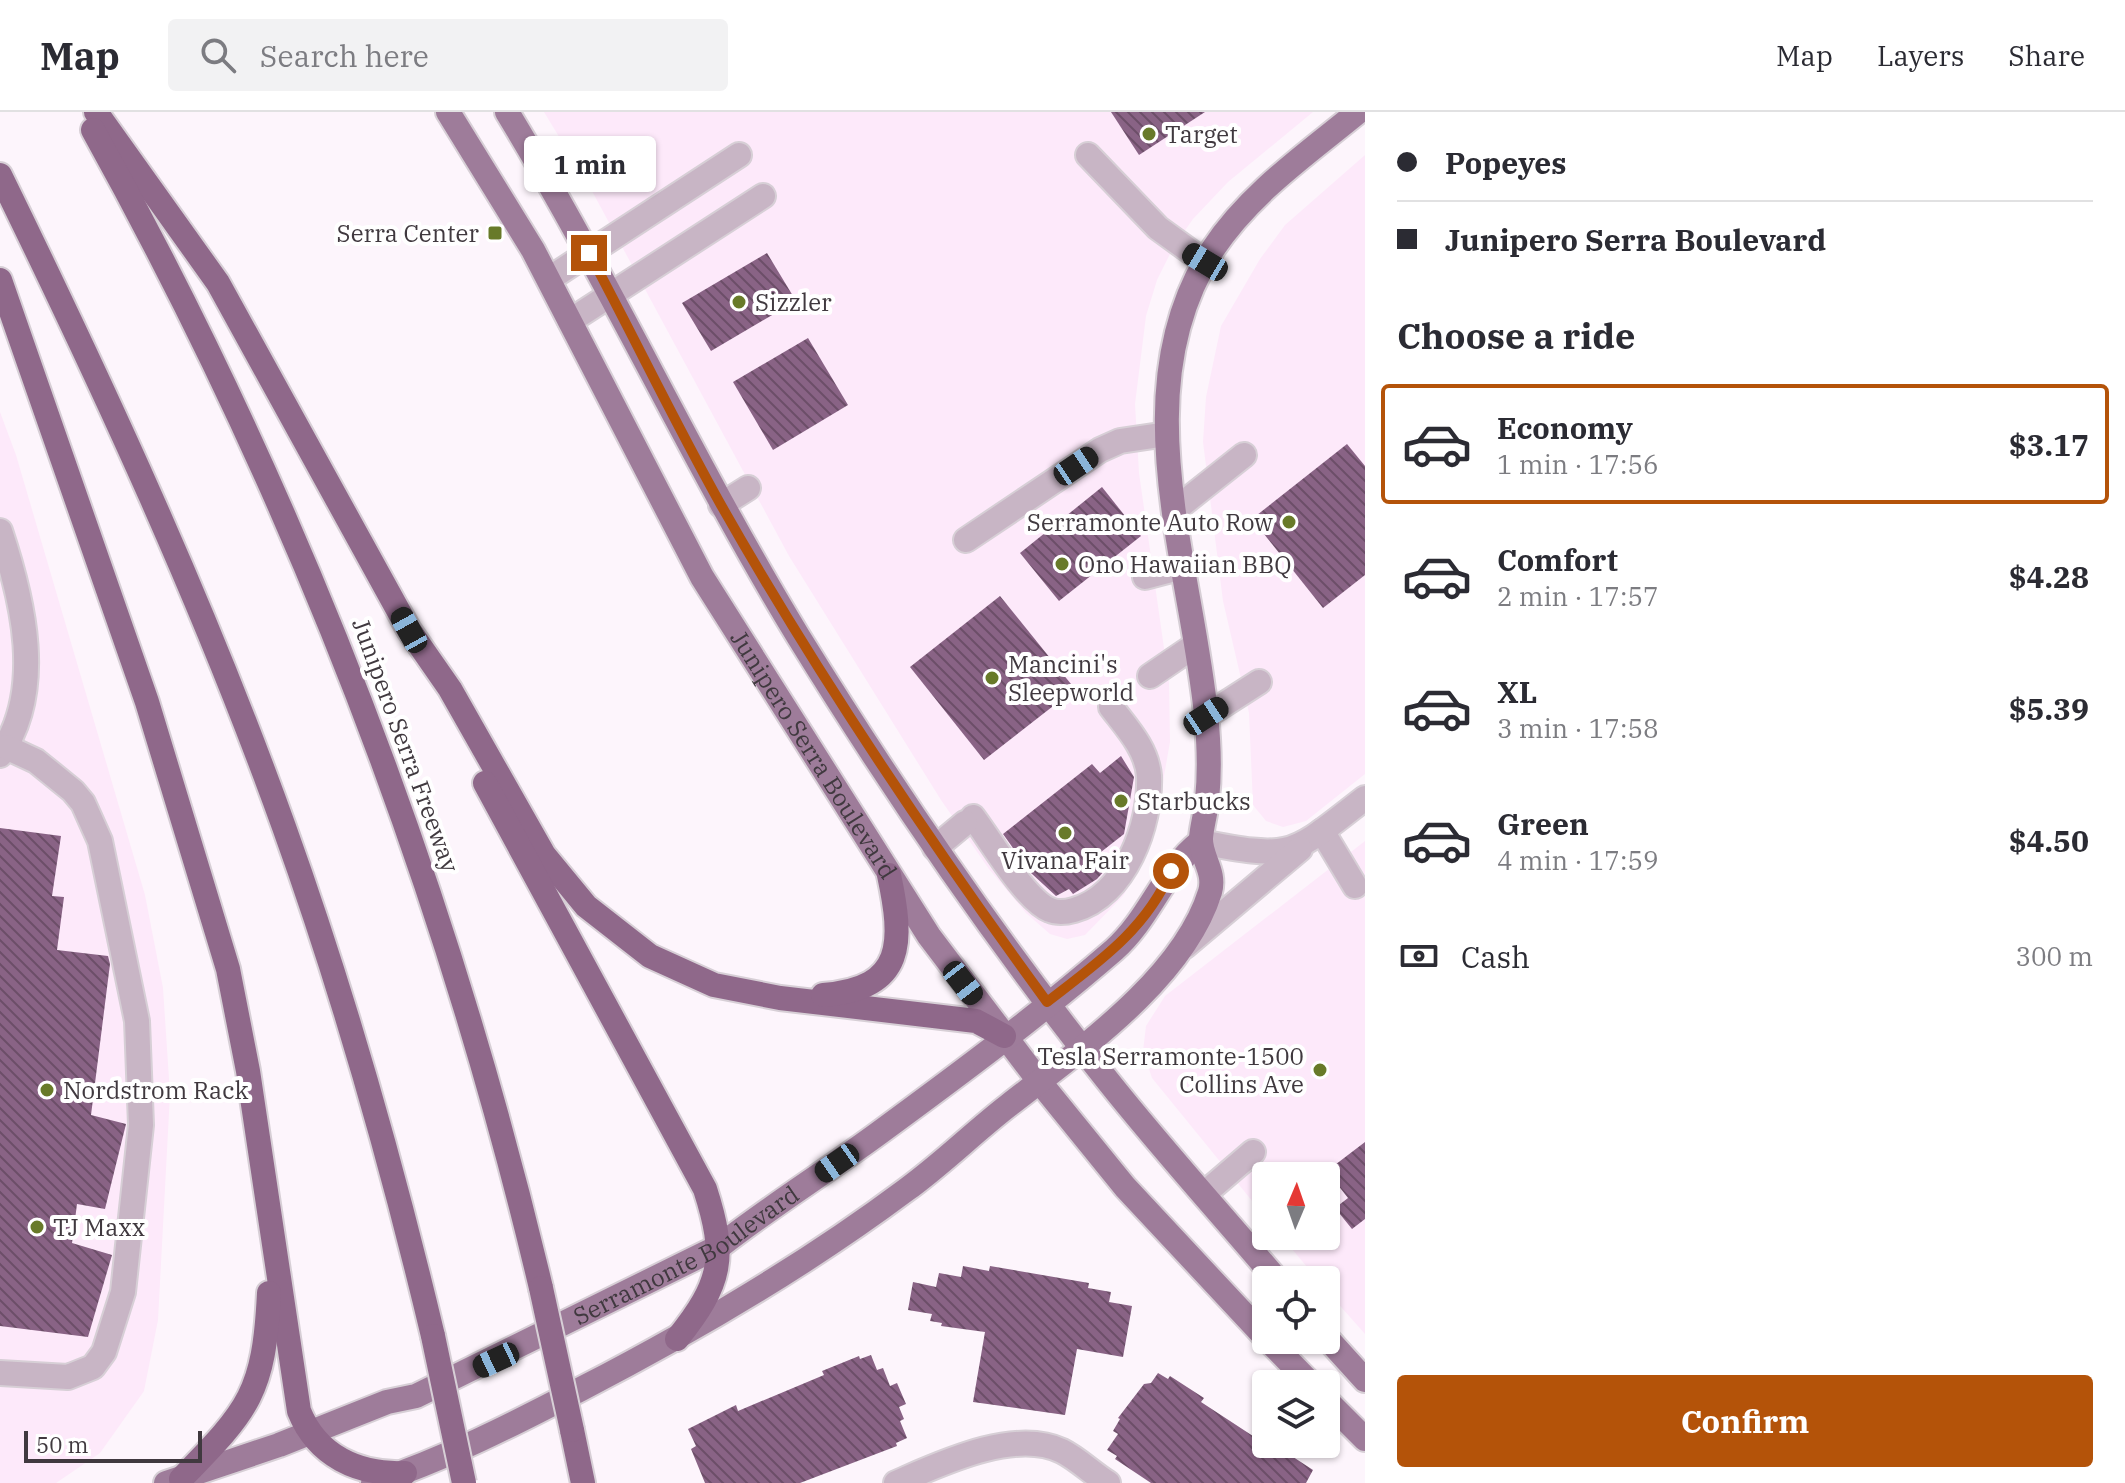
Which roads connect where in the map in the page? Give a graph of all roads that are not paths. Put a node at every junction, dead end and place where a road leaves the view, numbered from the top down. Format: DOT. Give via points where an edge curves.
graph roads {
  1 [pos="83,112"];
  2 [pos="96,112"];
  3 [pos="448,112"];
  4 [pos="507,112"];
  5 [pos="1358,112"];
  6 [pos="739,155"];
  7 [pos="1088,155"];
  8 [pos="0,175"];
  9 [pos="763,196"];
  10 [pos="589,253"];
  11 [pos="1205,262"];
  12 [pos="549,279"];
  13 [pos="0,280"];
  14 [pos="611,295"];
  15 [pos="570,321"];
  16 [pos="1167,434"];
  17 [pos="1244,455"];
  18 [pos="748,488"];
  19 [pos="721,505"];
  20 [pos="1176,509"];
  21 [pos="0,531"];
  22 [pos="966,540"];
  23 [pos="1183,567"];
  24 [pos="1145,577"];
  25 [pos="409,630"];
  26 [pos="1194,646"];
  27 [pos="1150,676"];
  28 [pos="1259,682"];
  29 [pos="1111,707"];
  30 [pos="1206,716"];
  31 [pos="3,751"];
  32 [pos="1365,798"];
  33 [pos="1314,838"];
  34 [pos="1200,842"];
  35 [pos="935,848"];
  36 [pos="889,875"];
  37 [pos="1355,886"];
  38 [pos="1174,956"];
  39 [pos="758,994"];
  40 [pos="1047,1002"];
  41 [pos="1004,1036"];
  42 [pos="1081,1046"];
  43 [pos="1039,1081"];
  44 [pos="1253,1152"];
  45 [pos="1204,1194"];
  46 [pos="272,1243"];
  47 [pos="720,1246"];
  48 [pos="1265,1266"];
  49 [pos="1252,1323"];
  50 [pos="677,1339"];
  51 [pos="1340,1352"];
  52 [pos="1282,1354"];
  53 [pos="1297,1370"];
  54 [pos="0,1373"];
  55 [pos="1365,1380"];
  56 [pos="1340,1414"];
  57 [pos="310,1433"];
  58 [pos="1365,1439"];
  59 [pos="405,1473"];
  60 [pos="173,1481"];
  61 [pos="373,1483"];
  62 [pos="464,1483"];
  63 [pos="583,1483"];
  64 [pos="896,1483"];
  65 [pos="1108,1483"];
  1 -- 63 [label="highway, Junipero Serra Freeway, bridge" via="230,395 355,684 460,987 517,1187"];
  2 -- 25 [label="highway" via="218,283"];
  3 -- 12 [label="main road, Junipero Serra Boulevard"];
  4 -- 10 [label="main road"];
  5 -- 11 [label="main road" via="1253,200"];
  6 -- 10 [label="street"];
  7 -- 11 [label="street" via="1152,222"];
  8 -- 62 [label="highway, bridge" via="167,536 284,827 375,1109"];
  9 -- 14 [label="street"];
  10 -- 12 [label="street"];
  10 -- 14 [label="main road"];
  11 -- 16 [label="main road" via="1172,349"];
  12 -- 15 [label="main road, Junipero Serra Boulevard"];
  13 -- 46 [label="highway" via="147,702 228,969"];
  14 -- 15 [label="street"];
  14 -- 19 [label="main road"];
  15 -- 36 [label="main road, Junipero Serra Boulevard" via="702,577"];
  16 -- 20 [label="main road"];
  16 -- 22 [label="street" via="1120,441 1100,450"];
  17 -- 20 [label="street"];
  18 -- 19 [label="street"];
  19 -- 35 [label="main road"];
  20 -- 23 [label="main road"];
  21 -- 31 [label="street" via="23,626 26,663 21,704"];
  23 -- 24 [label="street"];
  23 -- 26 [label="main road"];
  25 -- 39 [label="highway" via="450,689 544,855 586,906 627,941 670,967 714,985"];
  25 -- 47 [label="highway" via="445,709 699,1176"];
  26 -- 27 [label="street"];
  26 -- 30 [label="main road"];
  28 -- 30 [label="street"];
  29 -- 35 [label="street" via="1138,742 1149,776 1138,837 1107,894 1087,907 1051,911 969,820"];
  30 -- 34 [label="main road" via="1209,782"];
  31 -- 54 [label="street" via="36,761 73,791 100,841 137,1021 141,1125 123,1292 104,1352 93,1367 68,1377"];
  32 -- 33 [label="street"];
  33 -- 34 [label="street" via="1291,851 1265,854"];
  33 -- 37 [label="street"];
  33 -- 38 [label="street"];
  34 -- 38 [label="main road" via="1211,870 1211,888"];
  34 -- 40 [label="main road, Serramonte Boulevard" via="1175,864 1134,930"];
  35 -- 40 [label="main road"];
  36 -- 39 [label="highway" via="898,939 894,960 881,977 837,994"];
  36 -- 41 [label="main road, Junipero Serra Boulevard"];
  38 -- 42 [label="main road" via="1130,1005"];
  39 -- 41 [label="highway" via="976,1021"];
  40 -- 41 [label="main road, Serramonte Boulevard"];
  40 -- 42 [label="main road"];
  41 -- 43 [label="main road, Junipero Serra Boulevard"];
  41 -- 47 [label="main road, Serramonte Boulevard"];
  42 -- 43 [label="main road"];
  42 -- 45 [label="main road"];
  43 -- 49 [label="main road, Junipero Serra Boulevard" via="1125,1187"];
  43 -- 50 [label="main road" via="831,1245"];
  44 -- 45 [label="street"];
  45 -- 48 [label="main road"];
  46 -- 57 [label="highway" via="294,1387"];
  46 -- 60 [label="highway" via="267,1341 257,1385 237,1421"];
  47 -- 50 [label="highway" via="707,1298"];
  47 -- 57 [label="main road, Serramonte Boulevard" via="457,1378"];
  50 -- 59 [label="main road" via="520,1421"];
  51 -- 55 [label="main road"];
  52 -- 53 [label="main road, Junipero Serra Boulevard"];
  56 -- 58 [label="main road"];
  57 -- 59 [label="highway" via="338,1460 359,1469"];
  57 -- 60 [label="main road, Serramonte Boulevard"];
  59 -- 61 [label="main road"];
  64 -- 65 [label="street" via="961,1455 1005,1445 1063,1452"];
}
